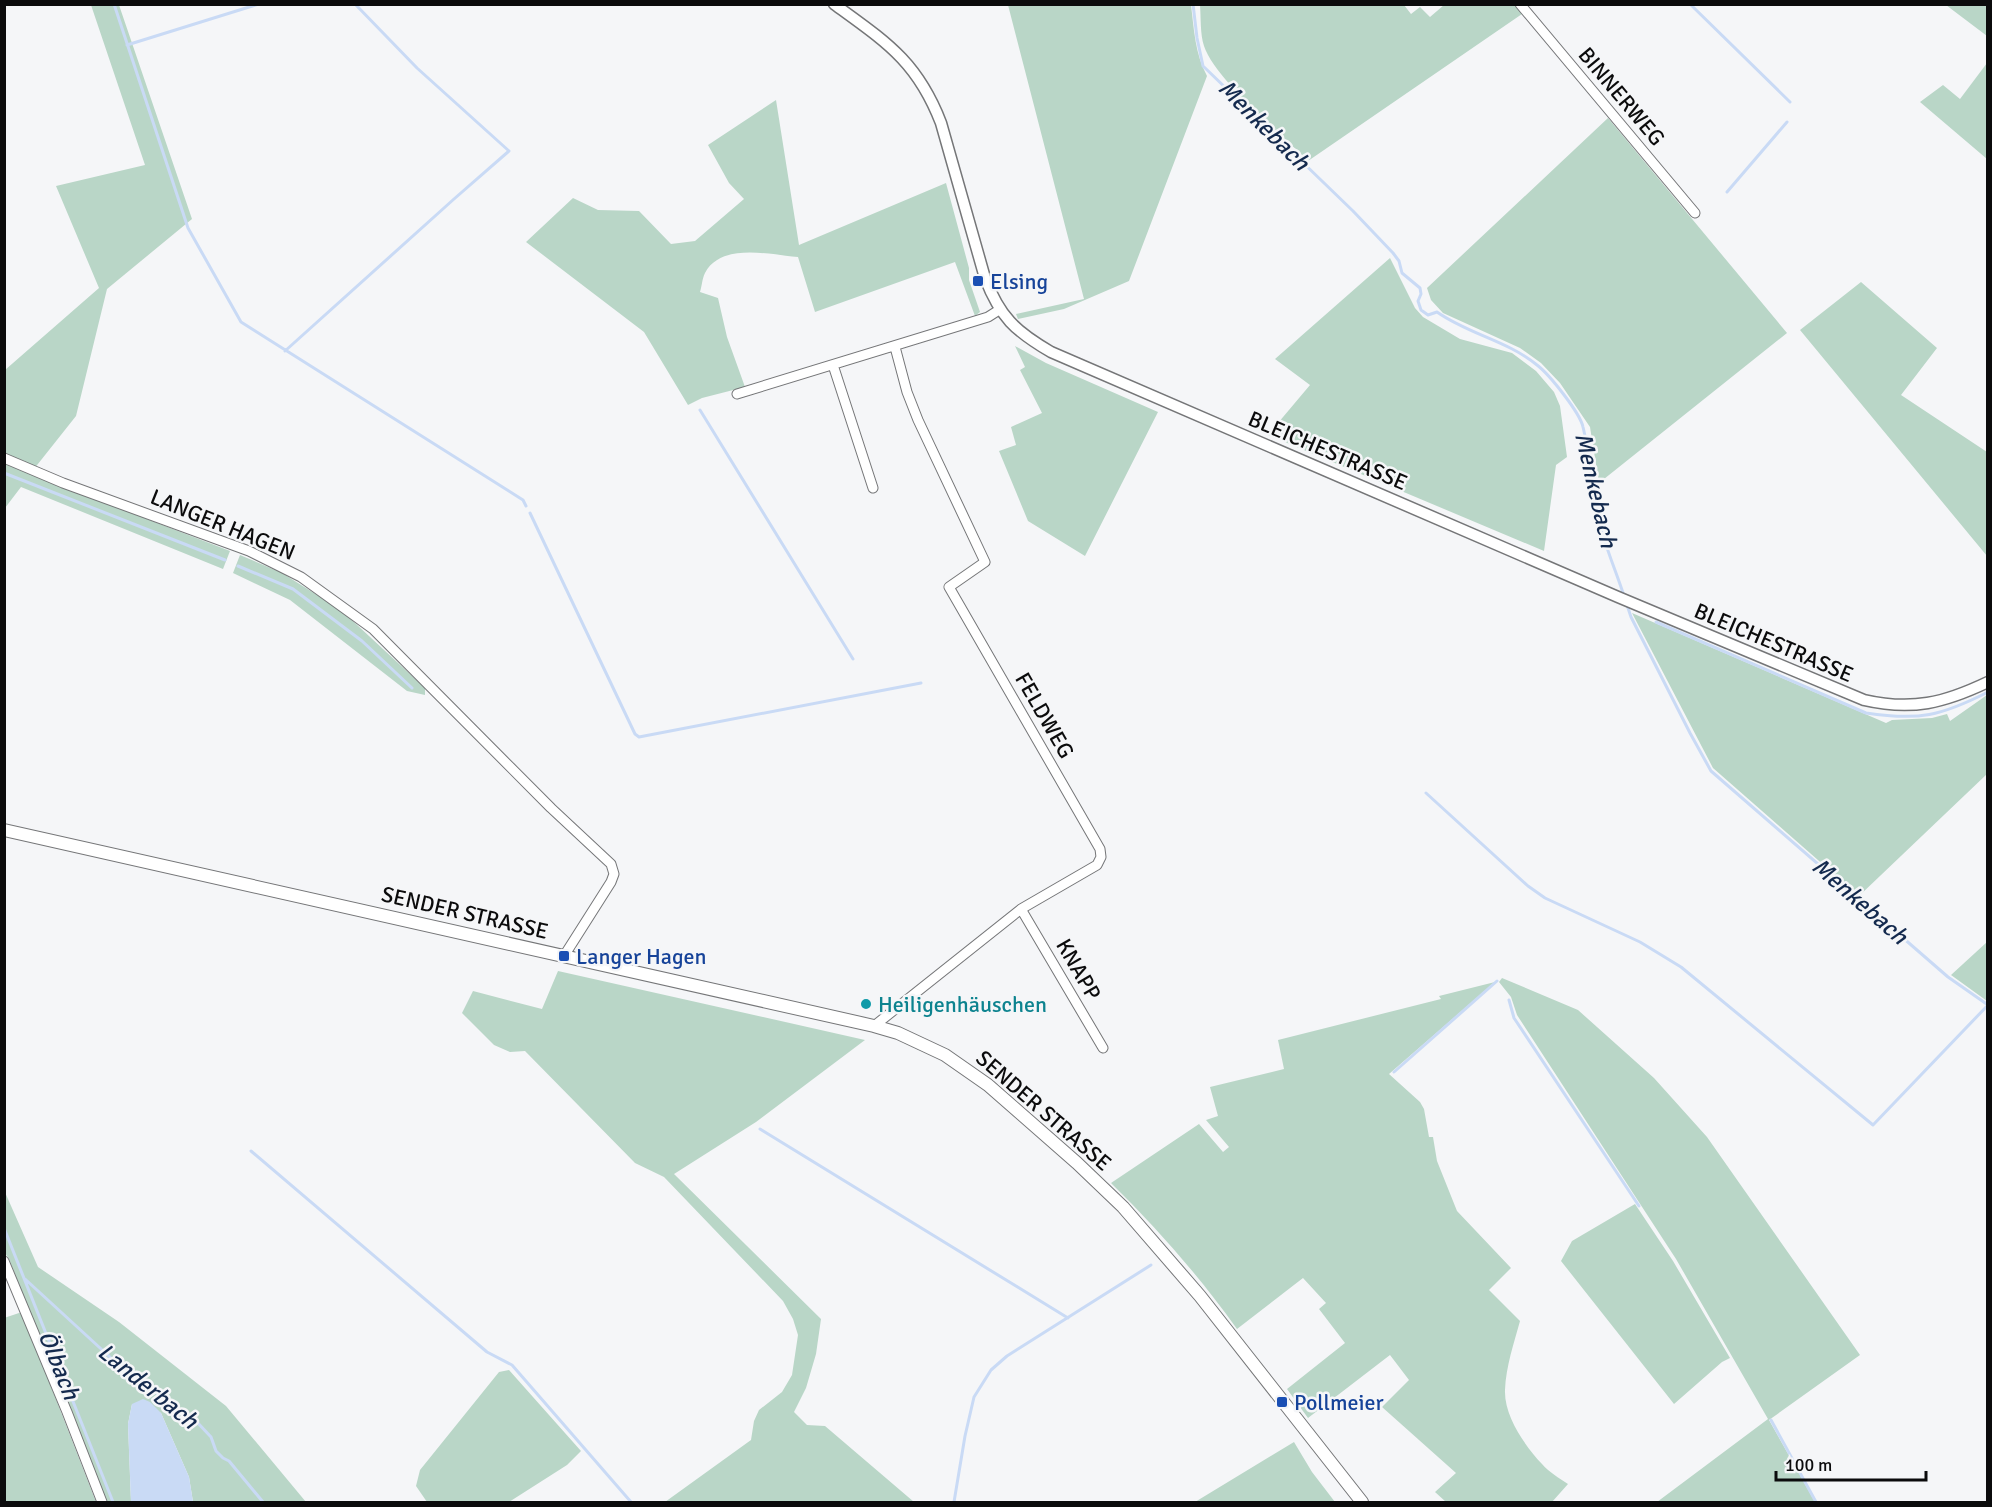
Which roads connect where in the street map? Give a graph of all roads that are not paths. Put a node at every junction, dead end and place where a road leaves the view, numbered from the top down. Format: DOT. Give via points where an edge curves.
graph roads {
  1 [pos="834,4"];
  2 [pos="1520,4"];
  3 [pos="1695,213"];
  4 [pos="999,310"];
  5 [pos="895,347"];
  6 [pos="833,365"];
  7 [pos="737,394"];
  8 [pos="4,459"];
  9 [pos="873,488"];
  10 [pos="1988,682"];
  11 [pos="4,830"];
  12 [pos="1022,909"];
  13 [pos="564,956"];
  14 [pos="874,1026"];
  15 [pos="1103,1048"];
  16 [pos="4,1261"];
  17 [pos="102,1503"];
  18 [pos="1362,1503"];
  1 -- 4 [label="street, BLEICHESTRASSE" via="893,49 933,102 985,278"];
  2 -- 3 [label="street, BINNERWEG"];
  4 -- 5 [label="street"];
  4 -- 10 [label="street, BLEICHESTRASSE" via="1013,326 1050,352 1864,700 1886,705 1929,704"];
  5 -- 6 [label="street"];
  5 -- 12 [label="street, FELDWEG" via="918,420 985,562 949,587 1100,849 1097,864"];
  6 -- 7 [label="street"];
  6 -- 9 [label="street"];
  8 -- 13 [label="street, LANGER HAGEN" via="267,560 301,577 374,629 611,864 611,882"];
  11 -- 13 [label="main road, SENDER STRASSE"];
  12 -- 14 [label="street, FELDWEG"];
  12 -- 15 [label="street, KNAPP"];
  13 -- 14 [label="main road, SENDER STRASSE"];
  14 -- 18 [label="main road, SENDER STRASSE" via="945,1055 988,1085 1130,1215 1200,1296"];
  16 -- 17 [label="street"];
}
